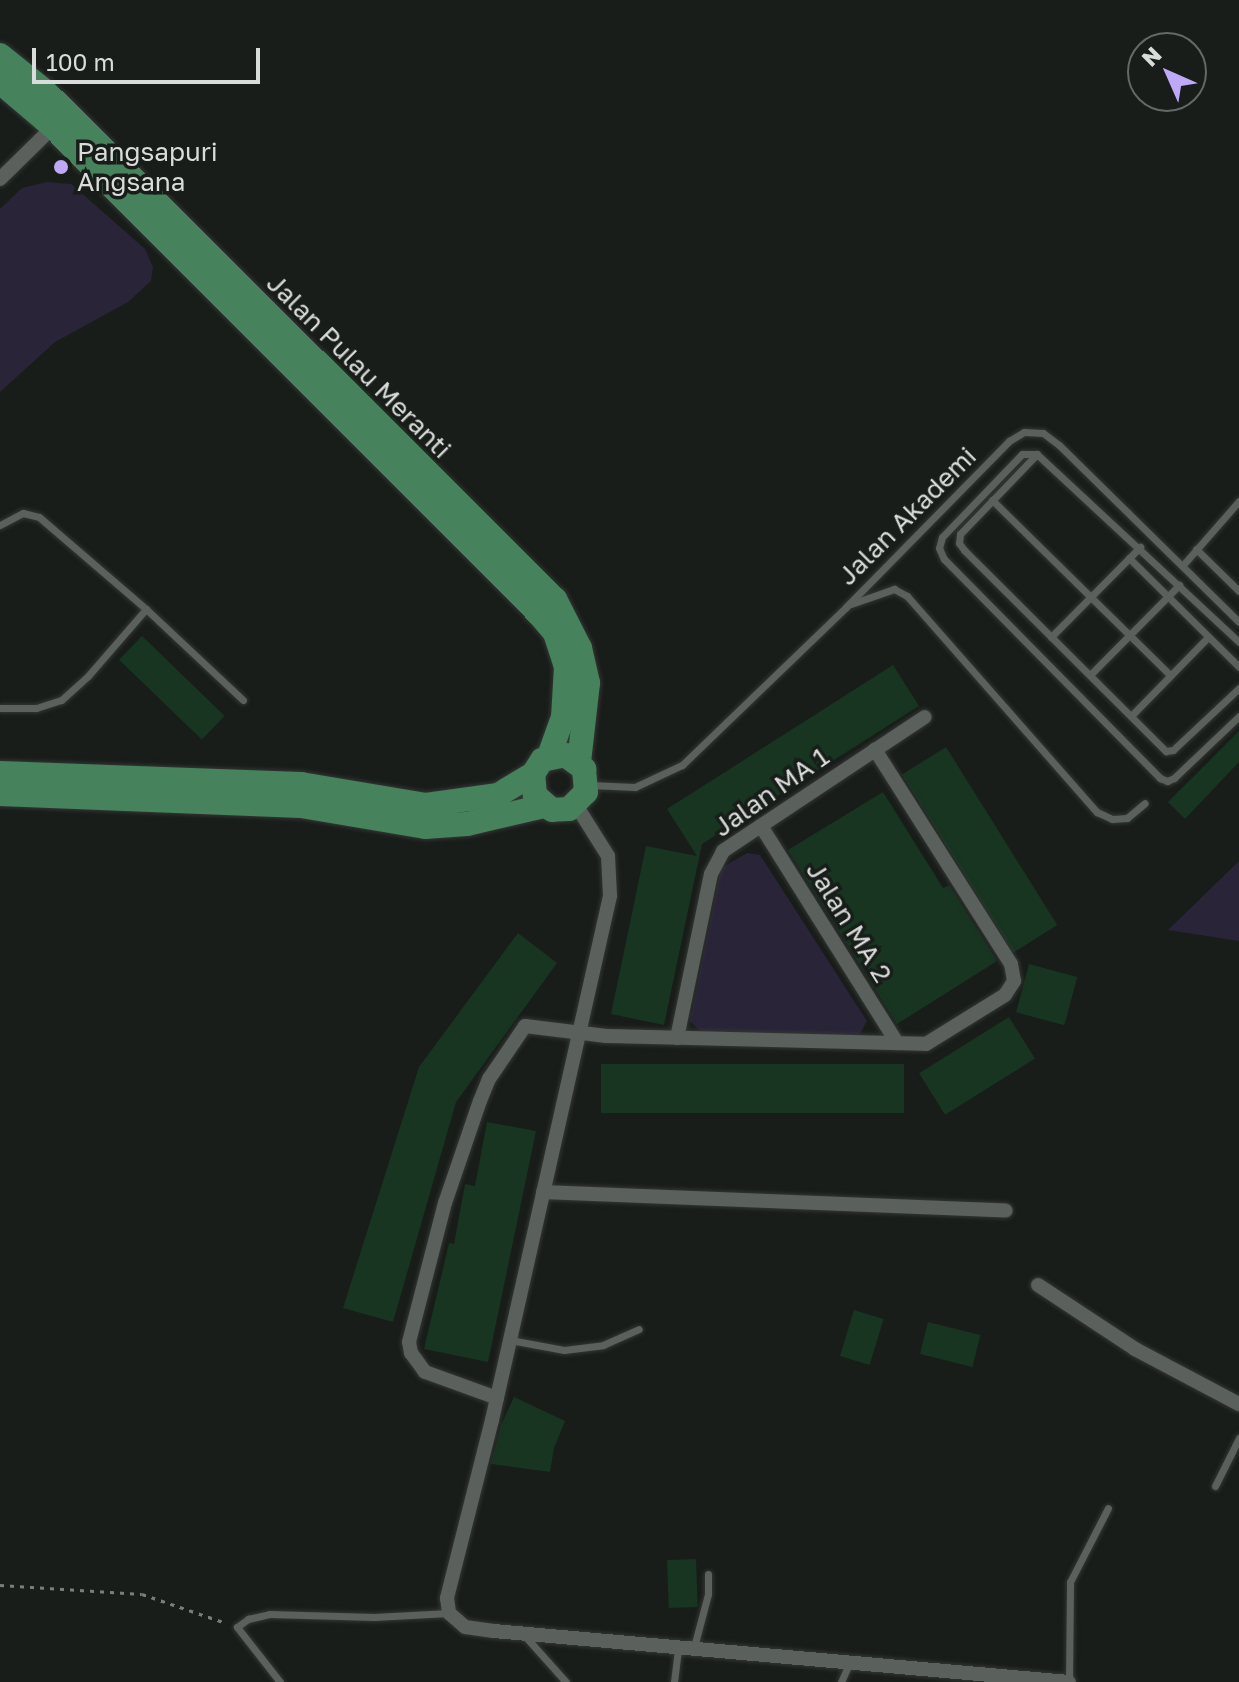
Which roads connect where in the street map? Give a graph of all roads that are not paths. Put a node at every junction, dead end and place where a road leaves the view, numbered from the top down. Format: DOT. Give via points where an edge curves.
graph roads {
  1 [pos="0,55"];
  2 [pos="0,82"];
  3 [pos="53,127"];
  4 [pos="0,179"];
  5 [pos="1037,454"];
  6 [pos="992,500"];
  7 [pos="1239,501"];
  8 [pos="0,525"];
  9 [pos="1140,547"];
  10 [pos="1196,549"];
  11 [pos="1129,558"];
  12 [pos="1183,565"];
  13 [pos="1179,585"];
  14 [pos="1239,591"];
  15 [pos="1167,596"];
  16 [pos="1091,597"];
  17 [pos="846,607"];
  18 [pos="146,609"];
  19 [pos="1239,622"];
  20 [pos="1129,635"];
  21 [pos="1051,637"];
  22 [pos="1208,637"];
  23 [pos="1239,642"];
  24 [pos="1239,667"];
  25 [pos="1090,675"];
  26 [pos="1170,675"];
  27 [pos="1239,688"];
  28 [pos="243,700"];
  29 [pos="0,708"];
  30 [pos="1131,716"];
  31 [pos="1239,716"];
  32 [pos="925,717"];
  33 [pos="875,750"];
  34 [pos="541,765"];
  35 [pos="0,773"];
  36 [pos="581,784"];
  37 [pos="0,794"];
  38 [pos="1145,803"];
  39 [pos="544,806"];
  40 [pos="761,826"];
  41 [pos="581,1035"];
  42 [pos="677,1038"];
  43 [pos="897,1043"];
  44 [pos="543,1192"];
  45 [pos="1006,1211"];
  46 [pos="1038,1285"];
  47 [pos="639,1329"];
  48 [pos="510,1340"];
  49 [pos="497,1398"];
  50 [pos="1239,1404"];
  51 [pos="1239,1438"];
  52 [pos="1215,1486"];
  53 [pos="1108,1508"];
  54 [pos="708,1574"];
  55 [pos="449,1613"];
  56 [pos="523,1634"];
  57 [pos="686,1646"];
  58 [pos="849,1664"];
  59 [pos="280,1682"];
  60 [pos="566,1682"];
  61 [pos="674,1682"];
  62 [pos="841,1682"];
  63 [pos="1069,1682"];
  1 -- 36 [label="main road, Jalan Pulau Meranti" via="45,91 555,599 580,648 588,683"];
  2 -- 3 [label="main road, Jalan Pulau Meranti"];
  3 -- 4 [label="street"];
  3 -- 34 [label="main road, Jalan Pulau Meranti" via="555,633 566,667 563,717"];
  5 -- 6 [label="lane"];
  5 -- 9 [label="lane"];
  5 -- 31 [label="lane" via="1022,454 942,537 944,559 1160,778 1174,778"];
  6 -- 16 [label="lane"];
  6 -- 21 [label="lane" via="960,534 959,543"];
  7 -- 10 [label="lane"];
  8 -- 18 [label="lane" via="23,513 39,517"];
  9 -- 11 [label="lane"];
  9 -- 13 [label="lane"];
  10 -- 12 [label="lane"];
  10 -- 14 [label="lane"];
  11 -- 15 [label="lane"];
  11 -- 16 [label="lane"];
  12 -- 17 [label="lane, Jalan Akademi" via="1059,445 1043,433 1024,432 1009,441"];
  12 -- 19 [label="lane, Jalan Akademi"];
  13 -- 15 [label="lane"];
  13 -- 23 [label="lane"];
  15 -- 20 [label="lane"];
  15 -- 22 [label="lane"];
  16 -- 20 [label="lane"];
  16 -- 21 [label="lane"];
  17 -- 36 [label="lane, Jalan Akademi" via="682,765 635,787"];
  17 -- 38 [label="lane" via="894,589 907,596 1097,812 1127,818"];
  18 -- 28 [label="lane"];
  18 -- 29 [label="lane" via="61,700 36,708"];
  20 -- 25 [label="lane"];
  20 -- 26 [label="lane"];
  21 -- 25 [label="lane"];
  22 -- 24 [label="lane"];
  22 -- 26 [label="lane"];
  25 -- 30 [label="lane"];
  26 -- 30 [label="lane"];
  27 -- 30 [label="lane" via="1173,750 1166,751"];
  32 -- 33 [label="street, Jalan MA 1"];
  33 -- 40 [label="street, Jalan MA 1"];
  33 -- 43 [label="street" via="1011,964 1014,981 1005,995 926,1044"];
  34 -- 35 [label="main road" via="498,795 426,805 301,784"];
  34 -- 36 [label="main road" via="565,755"];
  34 -- 39 [label="main road" via="532,789"];
  36 -- 39 [label="main road" via="560,811"];
  36 -- 41 [label="street" via="611,874"];
  37 -- 39 [label="main road" via="301,806 425,827 467,824"];
  40 -- 42 [label="street, Jalan MA 1" via="723,851 711,874"];
  40 -- 43 [label="street, Jalan MA 2"];
  41 -- 42 [label="street"];
  41 -- 44 [label="street"];
  41 -- 49 [label="street" via="525,1026 489,1079 445,1203 409,1342 425,1372"];
  42 -- 43 [label="street"];
  44 -- 45 [label="street"];
  44 -- 48 [label="street"];
  46 -- 50 [label="street" via="1135,1349"];
  47 -- 48 [label="lane" via="603,1345 564,1350"];
  48 -- 49 [label="street"];
  49 -- 55 [label="street" via="447,1598"];
  51 -- 52 [label="lane"];
  53 -- 63 [label="lane" via="1070,1582"];
  54 -- 57 [label="lane" via="708,1594"];
  55 -- 56 [label="street" via="465,1627"];
  55 -- 59 [label="lane" via="269,1614 248,1619 237,1627"];
  56 -- 57 [label="street"];
  56 -- 60 [label="lane"];
  57 -- 58 [label="street"];
  57 -- 61 [label="lane"];
  58 -- 62 [label="lane"];
  58 -- 63 [label="street"];
}
